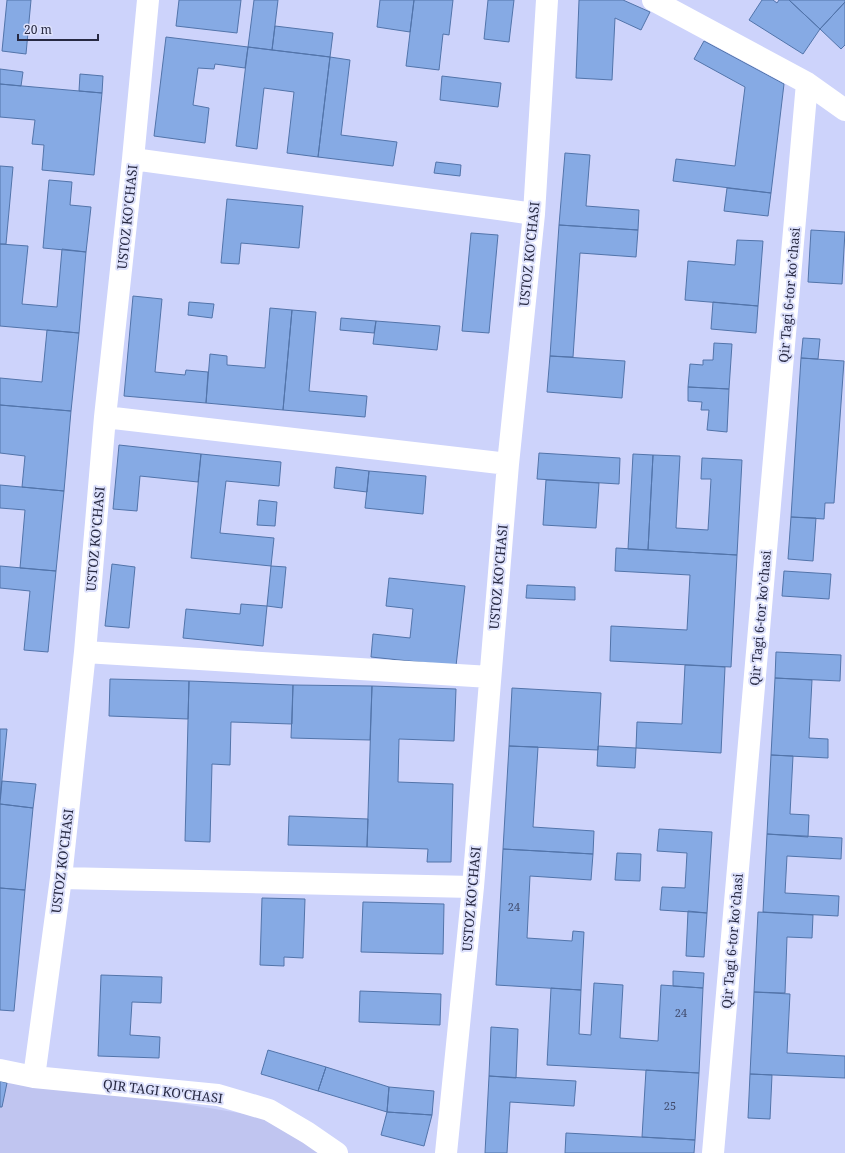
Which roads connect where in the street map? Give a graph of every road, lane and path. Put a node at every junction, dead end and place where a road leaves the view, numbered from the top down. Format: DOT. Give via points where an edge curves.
graph roads {
  1 [pos="148,0"];
  2 [pos="548,0"];
  3 [pos="654,0"];
  4 [pos="807,83"];
  5 [pos="845,110"];
  6 [pos="133,159"];
  7 [pos="534,214"];
  8 [pos="105,418"];
  9 [pos="508,464"];
  10 [pos="85,652"];
  11 [pos="490,677"];
  12 [pos="61,878"];
  13 [pos="473,887"];
  14 [pos="0,1070"];
  15 [pos="34,1077"];
  16 [pos="337,1153"];
  17 [pos="446,1153"];
  18 [pos="713,1153"];
  1 -- 6 [label="street, USTOZ KO'CHASI"];
  2 -- 7 [label="street, USTOZ KO'CHASI"];
  3 -- 4 [label="street"];
  4 -- 5 [label="street"];
  4 -- 18 [label="street, Qir Tagi 6-tor koʼchasi"];
  6 -- 7 [label="street"];
  6 -- 8 [label="street, USTOZ KO'CHASI"];
  7 -- 9 [label="street, USTOZ KO'CHASI"];
  8 -- 9 [label="street"];
  8 -- 10 [label="street, USTOZ KO'CHASI"];
  9 -- 11 [label="street, USTOZ KO'CHASI"];
  10 -- 11 [label="street"];
  10 -- 12 [label="street, USTOZ KO'CHASI"];
  11 -- 13 [label="street, USTOZ KO'CHASI"];
  12 -- 13 [label="street"];
  12 -- 15 [label="street, USTOZ KO'CHASI"];
  13 -- 17 [label="street, USTOZ KO'CHASI"];
  14 -- 15 [label="street, QIR TAGI KO'CHASI"];
  15 -- 16 [label="street, QIR TAGI KO'CHASI" via="218,1095 269,1110 308,1132"];
}
